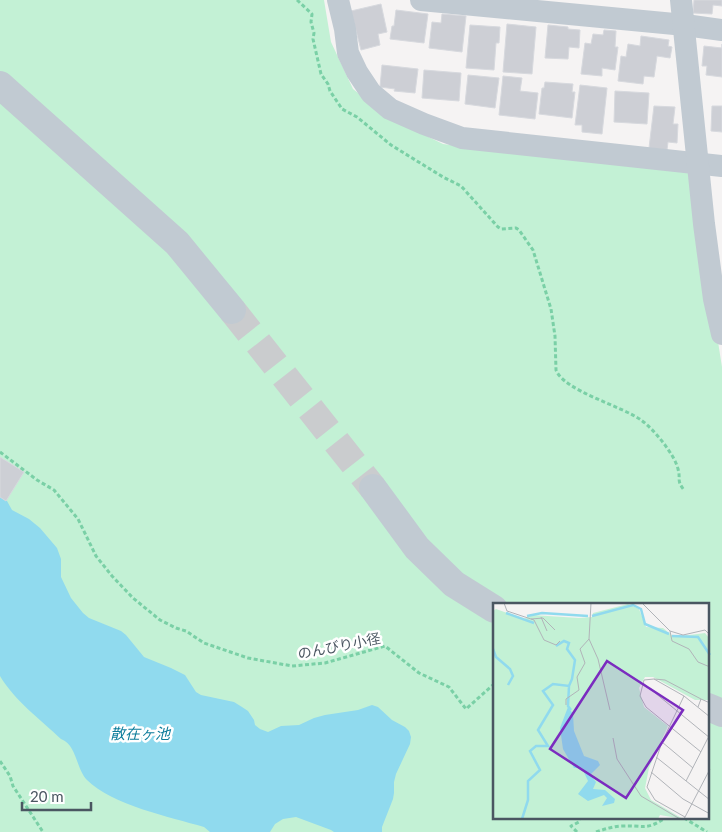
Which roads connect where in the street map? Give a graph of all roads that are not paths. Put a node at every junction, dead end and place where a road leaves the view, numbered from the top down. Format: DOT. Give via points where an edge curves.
graph roads {
  1 [pos="338,0"];
  2 [pos="421,0"];
  3 [pos="681,0"];
  4 [pos="685,25"];
  5 [pos="722,30"];
  6 [pos="0,85"];
  7 [pos="699,164"];
  8 [pos="722,166"];
  9 [pos="718,300"];
  10 [pos="232,310"];
  11 [pos="722,334"];
  12 [pos="373,488"];
  13 [pos="493,608"];
  14 [pos="710,708"];
  15 [pos="722,713"];
  1 -- 7 [label="street" via="348,54 371,93 390,109 462,138"];
  2 -- 4 [label="street"];
  3 -- 4 [label="street"];
  4 -- 5 [label="street"];
  4 -- 7 [label="street"];
  6 -- 10 [label="street" via="177,243"];
  7 -- 8 [label="street"];
  7 -- 9 [label="street" via="704,224"];
  9 -- 11 [label="street"];
  12 -- 13 [label="street" via="417,548 454,584"];
  14 -- 15 [label="street"];
}
